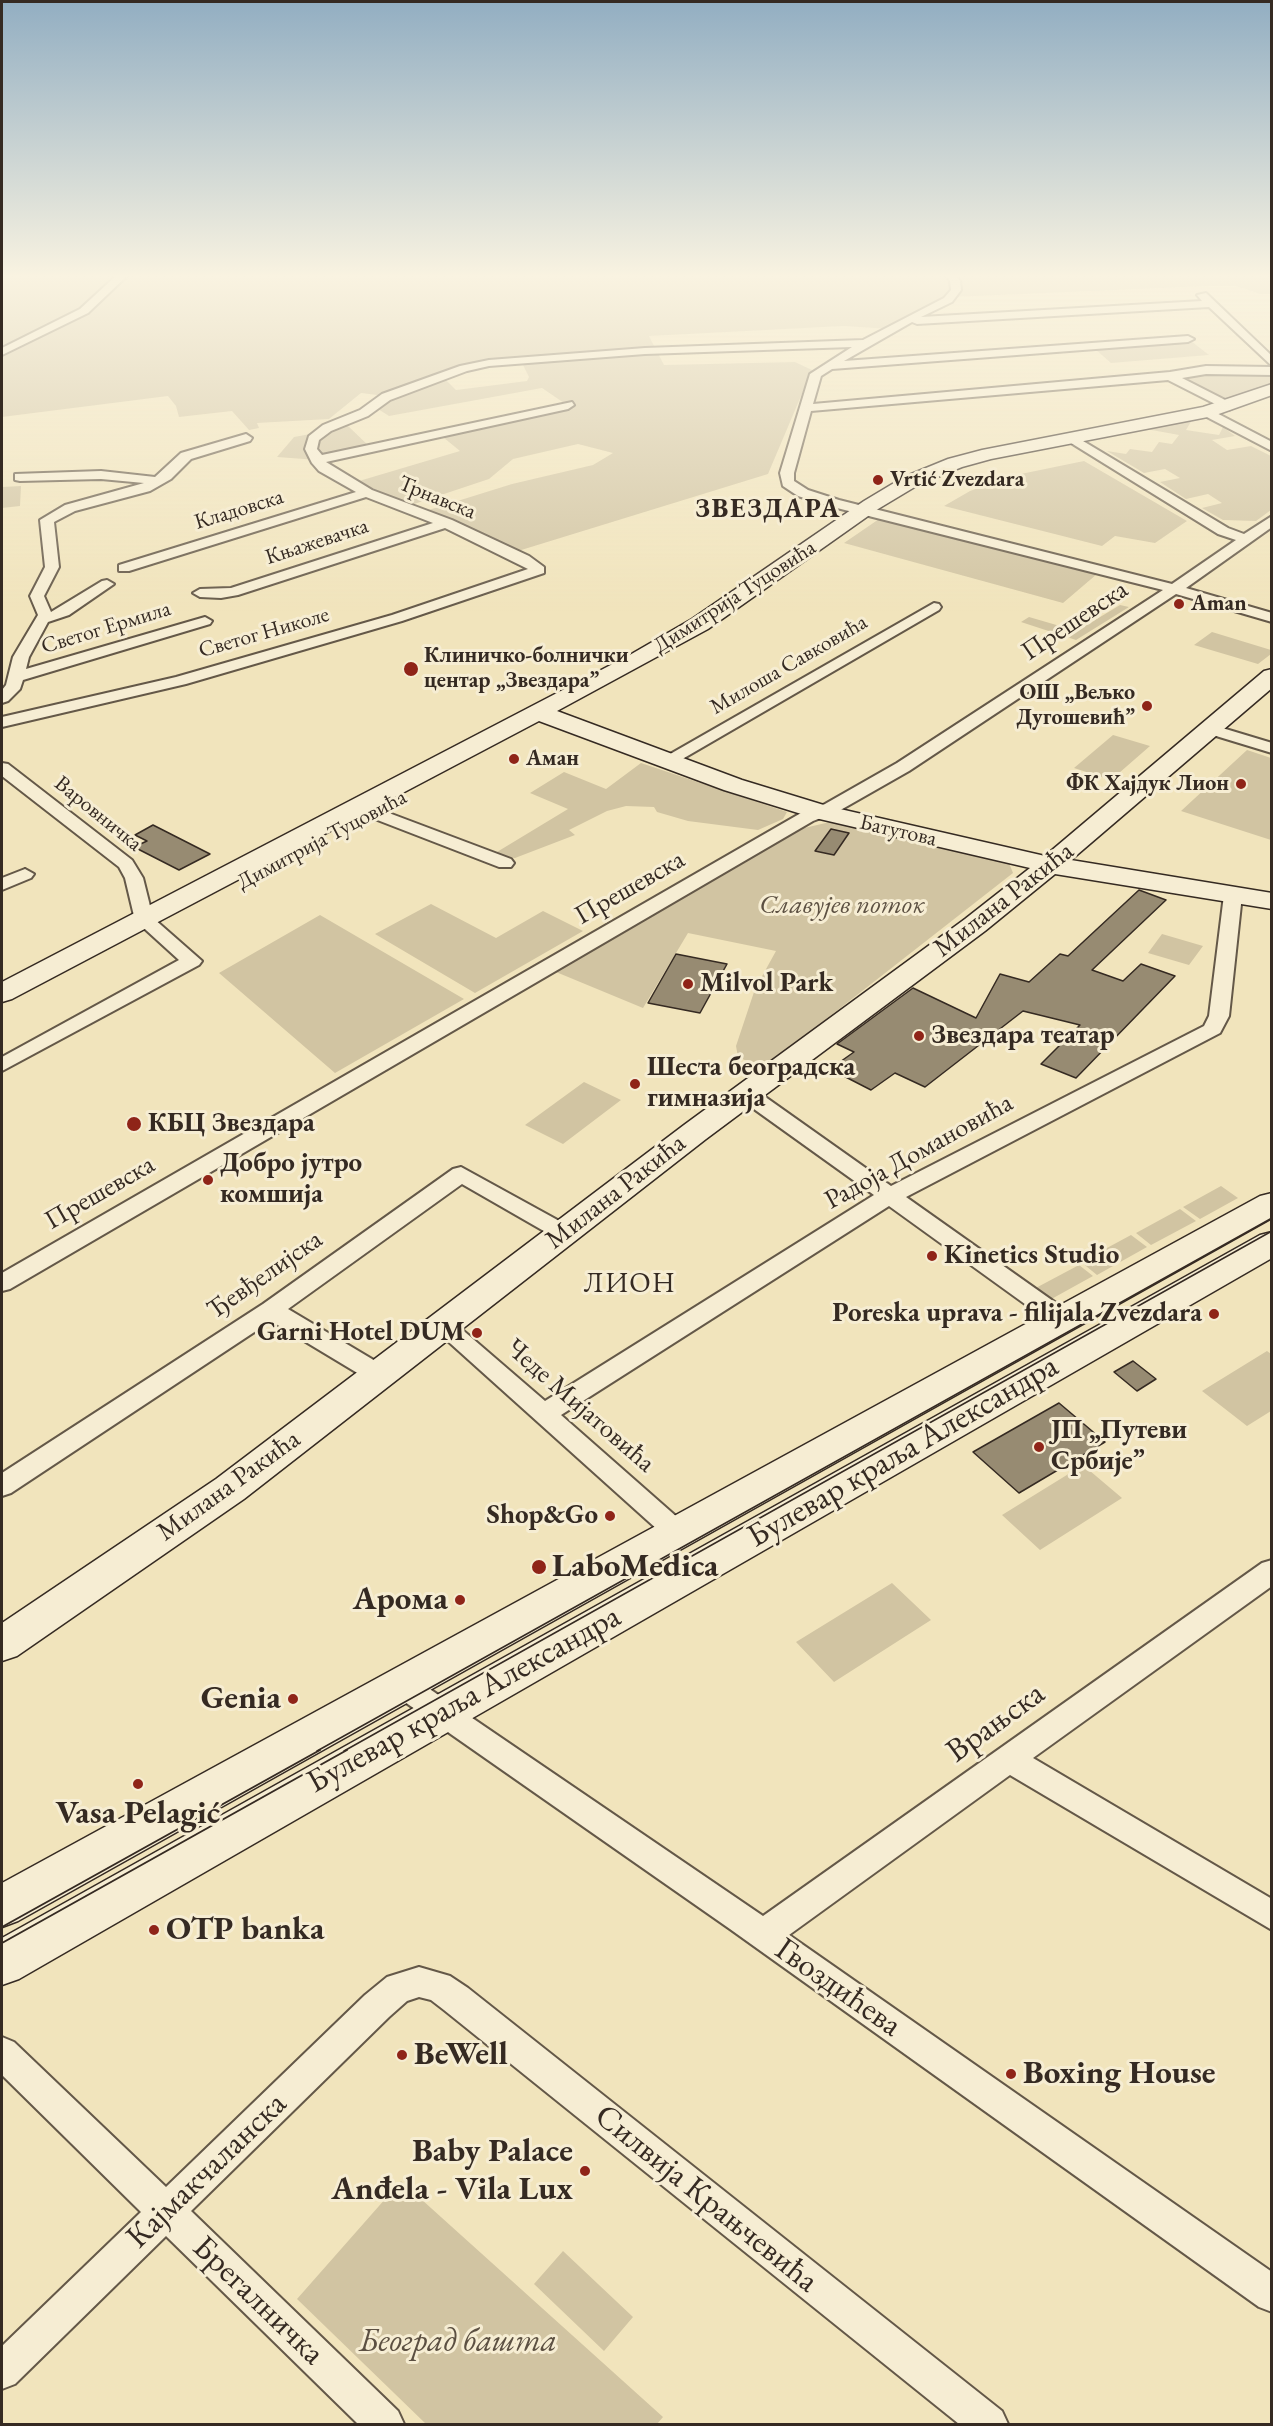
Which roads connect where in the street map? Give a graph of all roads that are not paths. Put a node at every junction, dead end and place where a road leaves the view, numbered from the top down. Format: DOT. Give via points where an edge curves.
graph roads {
  1 [pos="412,387"];
  2 [pos="810,387"];
  3 [pos="1042,387"];
  4 [pos="1191,387"];
  5 [pos="1272,389"];
  6 [pos="568,405"];
  7 [pos="1227,406"];
  8 [pos="806,408"];
  9 [pos="1207,412"];
  10 [pos="246,438"];
  11 [pos="1069,438"];
  12 [pos="1272,447"];
  13 [pos="317,460"];
  14 [pos="20,477"];
  15 [pos="159,481"];
  16 [pos="366,493"];
  17 [pos="864,511"];
  18 [pos="1272,520"];
  19 [pos="447,523"];
  20 [pos="1246,539"];
  21 [pos="124,568"];
  22 [pos="534,573"];
  23 [pos="107,584"];
  24 [pos="1174,589"];
  25 [pos="200,593"];
  26 [pos="934,607"];
  27 [pos="1272,618"];
  28 [pos="44,619"];
  29 [pos="206,621"];
  30 [pos="19,676"];
  31 [pos="1272,676"];
  32 [pos="2,698"];
  33 [pos="543,715"];
  34 [pos="2,722"];
  35 [pos="1209,729"];
  36 [pos="1272,748"];
  37 [pos="666,761"];
  38 [pos="2,768"];
  39 [pos="373,812"];
  40 [pos="820,812"];
  41 [pos="505,863"];
  42 [pos="1050,866"];
  43 [pos="25,874"];
  44 [pos="2,885"];
  45 [pos="1233,895"];
  46 [pos="1272,900"];
  47 [pos="149,925"];
  48 [pos="2,993"];
  49 [pos="2,1009"];
  50 [pos="2,1065"];
  51 [pos="747,1094"];
  52 [pos="889,1196"];
  53 [pos="1272,1204"];
  54 [pos="564,1233"];
  55 [pos="1272,1243"];
  56 [pos="2,1283"];
  57 [pos="271,1310"];
  58 [pos="1062,1319"];
  59 [pos="443,1326"];
  60 [pos="378,1374"];
  61 [pos="545,1413"];
  62 [pos="2,1486"];
  63 [pos="677,1532"];
  64 [pos="1272,1571"];
  65 [pos="2,1644"];
  66 [pos="402,1685"];
  67 [pos="443,1713"];
  68 [pos="1008,1759"];
  69 [pos="2,1906"];
  70 [pos="1272,1916"];
  71 [pos="763,1935"];
  72 [pos="2,1963"];
  73 [pos="419,1982"];
  74 [pos="2,2053"];
  75 [pos="166,2211"];
  76 [pos="1272,2294"];
  77 [pos="2,2371"];
  78 [pos="385,2424"];
  79 [pos="989,2424"];
  1 -- 13 [label="street" via="321,432 310,447"];
  2 -- 8 [label="street"];
  3 -- 8 [label="street"];
  4 -- 7 [label="street"];
  5 -- 7 [label="main road, Димитрија Туцовића"];
  6 -- 13 [label="street"];
  7 -- 9 [label="main road, Димитрија Туцовића"];
  8 -- 17 [label="street" via="787,473 788,483 803,494"];
  9 -- 11 [label="main road, Димитрија Туцовића"];
  9 -- 12 [label="street"];
  10 -- 15 [label="street, Светог Ермила" via="186,456"];
  11 -- 17 [label="main road, Димитрија Туцовића" via="940,468 905,484"];
  11 -- 20 [label="street" via="1223,531"];
  13 -- 16 [label="street, Трнавска"];
  14 -- 15 [label="street" via="101,475"];
  15 -- 28 [label="street, Светог Ермила" via="132,493 70,508 47,520 52,567 37,596"];
  16 -- 19 [label="street, Трнавска"];
  16 -- 21 [label="street, Кладовска"];
  17 -- 24 [label="street"];
  17 -- 33 [label="main road, Димитрија Туцовића" via="730,604 597,689"];
  18 -- 20 [label="street, Прешевска"];
  19 -- 22 [label="street, Трнавска" via="530,562 539,570"];
  19 -- 25 [label="street, Књажевачка" via="233,592"];
  20 -- 24 [label="street, Прешевска"];
  22 -- 34 [label="street, Светог Николе" via="180,681"];
  23 -- 28 [label="street" via="64,612"];
  24 -- 27 [label="street"];
  24 -- 40 [label="street, Прешевска" via="903,767"];
  26 -- 37 [label="street, Милоша Савковића"];
  28 -- 30 [label="street, Светог Ермила" via="21,657"];
  29 -- 30 [label="street, Светог Ермила"];
  30 -- 32 [label="street, Светог Ермила"];
  31 -- 35 [label="main road, Милана Ракића"];
  33 -- 37 [label="main road, Батутова"];
  33 -- 39 [label="main road, Димитрија Туцовића"];
  33 -- 47 [label="main road, Димитрија Туцовића"];
  35 -- 36 [label="street"];
  35 -- 42 [label="main road, Милана Ракића"];
  37 -- 40 [label="main road, Батутова"];
  38 -- 47 [label="street, Варовничка" via="126,864"];
  39 -- 41 [label="street"];
  39 -- 47 [label="main road, Димитрија Туцовића"];
  40 -- 42 [label="main road, Батутова"];
  40 -- 56 [label="street, Прешевска"];
  42 -- 45 [label="main road, Батутова"];
  42 -- 51 [label="main road, Милана Ракића"];
  43 -- 44 [label="street"];
  45 -- 46 [label="main road, Батутова"];
  45 -- 52 [label="street, Радоја Домановића" via="1219,1016 1213,1029"];
  47 -- 48 [label="main road, Димитрија Туцовића"];
  47 -- 49 [label="main road, Димитрија Туцовића"];
  47 -- 50 [label="street" via="192,961"];
  51 -- 52 [label="street"];
  51 -- 54 [label="main road, Милана Ракића"];
  52 -- 58 [label="street"];
  52 -- 61 [label="street, Радоја Домановића"];
  53 -- 58 [label="main road, Булевар краља Александра"];
  54 -- 57 [label="street, Ђевђелијска" via="461,1174"];
  54 -- 59 [label="main road, Милана Ракића"];
  55 -- 67 [label="main road, Булевар краља Александра"];
  57 -- 60 [label="street"];
  57 -- 62 [label="street, Ђевђелијска"];
  58 -- 63 [label="main road, Булевар краља Александра"];
  59 -- 60 [label="main road, Милана Ракића"];
  59 -- 61 [label="street, Чеде Мијатовића"];
  60 -- 65 [label="main road, Милана Ракића" via="230,1489"];
  61 -- 63 [label="street, Чеде Мијатовића"];
  63 -- 66 [label="main road, Булевар краља Александра"];
  64 -- 68 [label="street, Врањска"];
  66 -- 67 [label="street, Гвоздићева"];
  66 -- 69 [label="main road, Булевар краља Александра"];
  67 -- 71 [label="street, Гвоздићева"];
  67 -- 72 [label="main road, Булевар краља Александра"];
  68 -- 70 [label="street"];
  68 -- 71 [label="street, Врањска"];
  71 -- 76 [label="street, Гвоздићева"];
  73 -- 75 [label="street, Кајмакчаланска" via="398,1988 377,2006"];
  73 -- 79 [label="street, Силвија Крањчевића" via="439,1987 456,1999"];
  74 -- 75 [label="street, Брегалничка"];
  75 -- 77 [label="street, Кајмакчаланска"];
  75 -- 78 [label="street, Брегалничка"];
}
